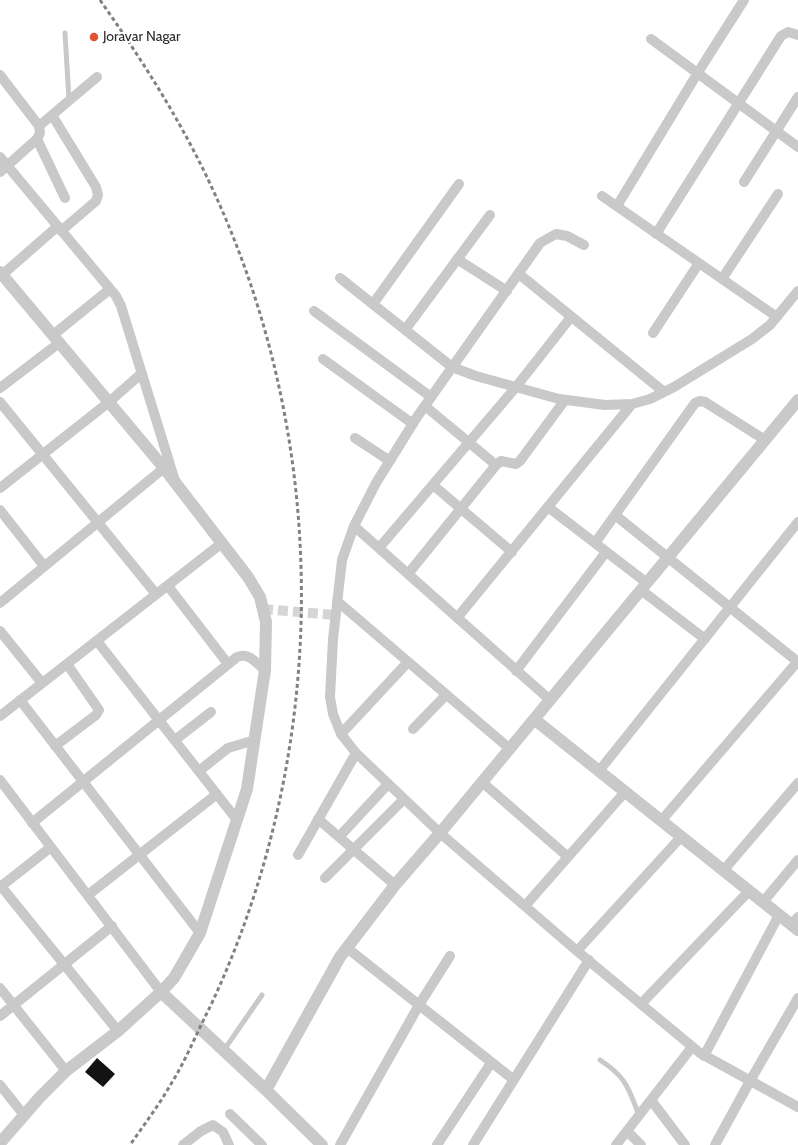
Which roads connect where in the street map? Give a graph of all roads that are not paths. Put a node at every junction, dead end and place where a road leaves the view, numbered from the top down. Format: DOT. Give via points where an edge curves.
graph roads {
  1 [pos="744,0"];
  2 [pos="65,33"];
  3 [pos="798,35"];
  4 [pos="650,39"];
  5 [pos="697,74"];
  6 [pos="0,75"];
  7 [pos="97,78"];
  8 [pos="798,98"];
  9 [pos="69,101"];
  10 [pos="738,105"];
  11 [pos="52,115"];
  12 [pos="38,126"];
  13 [pos="776,131"];
  14 [pos="36,139"];
  15 [pos="798,148"];
  16 [pos="0,157"];
  17 [pos="4,169"];
  18 [pos="744,182"];
  19 [pos="459,184"];
  20 [pos="778,194"];
  21 [pos="602,196"];
  22 [pos="65,198"];
  23 [pos="616,206"];
  24 [pos="490,215"];
  25 [pos="60,228"];
  26 [pos="656,234"];
  27 [pos="584,246"];
  28 [pos="458,259"];
  29 [pos="699,263"];
  30 [pos="519,274"];
  31 [pos="2,277"];
  32 [pos="340,278"];
  33 [pos="722,279"];
  34 [pos="110,289"];
  35 [pos="507,291"];
  36 [pos="798,291"];
  37 [pos="373,304"];
  38 [pos="314,311"];
  39 [pos="571,317"];
  40 [pos="777,317"];
  41 [pos="405,330"];
  42 [pos="653,333"];
  43 [pos="56,339"];
  44 [pos="323,359"];
  45 [pos="452,367"];
  46 [pos="142,373"];
  47 [pos="516,387"];
  48 [pos="0,388"];
  49 [pos="664,392"];
  50 [pos="431,397"];
  51 [pos="565,400"];
  52 [pos="0,402"];
  53 [pos="109,402"];
  54 [pos="632,404"];
  55 [pos="797,404"];
  56 [pos="425,406"];
  57 [pos="413,424"];
  58 [pos="355,438"];
  59 [pos="765,440"];
  60 [pos="468,444"];
  61 [pos="43,454"];
  62 [pos="390,461"];
  63 [pos="496,465"];
  64 [pos="164,468"];
  65 [pos="176,482"];
  66 [pos="433,485"];
  67 [pos="0,488"];
  68 [pos="548,507"];
  69 [pos="0,510"];
  70 [pos="462,510"];
  71 [pos="615,515"];
  72 [pos="98,522"];
  73 [pos="798,522"];
  74 [pos="354,526"];
  75 [pos="222,543"];
  76 [pos="595,544"];
  77 [pos="379,548"];
  78 [pos="512,552"];
  79 [pos="606,552"];
  80 [pos="668,556"];
  81 [pos="44,566"];
  82 [pos="408,574"];
  83 [pos="168,586"];
  84 [pos="644,586"];
  85 [pos="156,594"];
  86 [pos="337,601"];
  87 [pos="0,603"];
  88 [pos="731,607"];
  89 [pos="457,618"];
  90 [pos="0,630"];
  91 [pos="705,639"];
  92 [pos="97,641"];
  93 [pos="408,662"];
  94 [pos="798,662"];
  95 [pos="67,664"];
  96 [pos="228,664"];
  97 [pos="265,670"];
  98 [pos="516,670"];
  99 [pos="42,683"];
  100 [pos="446,695"];
  101 [pos="20,700"];
  102 [pos="550,700"];
  103 [pos="211,712"];
  104 [pos="0,716"];
  105 [pos="534,719"];
  106 [pos="159,720"];
  107 [pos="413,729"];
  108 [pos="341,734"];
  109 [pos="175,740"];
  110 [pos="255,740"];
  111 [pos="55,746"];
  112 [pos="510,749"];
  113 [pos="356,753"];
  114 [pos="199,771"];
  115 [pos="600,772"];
  116 [pos="0,780"];
  117 [pos="83,782"];
  118 [pos="482,782"];
  119 [pos="798,783"];
  120 [pos="388,784"];
  121 [pos="625,792"];
  122 [pos="217,794"];
  123 [pos="404,799"];
  124 [pos="318,819"];
  125 [pos="237,820"];
  126 [pos="661,821"];
  127 [pos="32,823"];
  128 [pos="440,833"];
  129 [pos="339,837"];
  130 [pos="681,837"];
  131 [pos="51,847"];
  132 [pos="353,850"];
  133 [pos="139,854"];
  134 [pos="298,855"];
  135 [pos="568,858"];
  136 [pos="798,860"];
  137 [pos="723,871"];
  138 [pos="325,878"];
  139 [pos="396,885"];
  140 [pos="0,886"];
  141 [pos="749,891"];
  142 [pos="88,895"];
  143 [pos="763,902"];
  144 [pos="525,906"];
  145 [pos="779,915"];
  146 [pos="796,924"];
  147 [pos="112,926"];
  148 [pos="200,933"];
  149 [pos="347,948"];
  150 [pos="578,951"];
  151 [pos="450,956"];
  152 [pos="589,960"];
  153 [pos="64,964"];
  154 [pos="0,988"];
  155 [pos="161,992"];
  156 [pos="262,995"];
  157 [pos="798,998"];
  158 [pos="641,1004"];
  159 [pos="14,1005"];
  160 [pos="419,1005"];
  161 [pos="0,1016"];
  162 [pos="118,1031"];
  163 [pos="692,1047"];
  164 [pos="223,1051"];
  165 [pos="704,1056"];
  166 [pos="600,1060"];
  167 [pos="491,1063"];
  168 [pos="66,1071"];
  169 [pos="514,1080"];
  170 [pos="750,1081"];
  171 [pos="0,1085"];
  172 [pos="266,1090"];
  173 [pos="651,1100"];
  174 [pos="798,1107"];
  175 [pos="230,1114"];
  176 [pos="24,1115"];
  177 [pos="639,1115"];
  178 [pos="627,1131"];
  179 [pos="0,1143"];
  180 [pos="183,1145"];
  181 [pos="229,1145"];
  182 [pos="262,1145"];
  183 [pos="319,1145"];
  184 [pos="340,1145"];
  185 [pos="437,1145"];
  186 [pos="473,1145"];
  187 [pos="616,1145"];
  188 [pos="641,1145"];
  189 [pos="685,1145"];
  190 [pos="715,1145"];
  1 -- 5 [label="street"];
  2 -- 9 [label="lane"];
  3 -- 10 [label="street" via="788,32 781,36"];
  4 -- 5 [label="street"];
  5 -- 10 [label="street"];
  5 -- 23 [label="street"];
  6 -- 12 [label="street"];
  7 -- 9 [label="street"];
  8 -- 13 [label="street"];
  9 -- 11 [label="street"];
  10 -- 13 [label="street"];
  10 -- 26 [label="street"];
  11 -- 12 [label="street"];
  11 -- 25 [label="street" via="96,187 98,195 96,201"];
  12 -- 14 [label="street" via="40,133"];
  13 -- 15 [label="street"];
  13 -- 18 [label="street"];
  14 -- 17 [label="street"];
  14 -- 22 [label="street"];
  16 -- 17 [label="street"];
  17 -- 25 [label="street"];
  19 -- 37 [label="street"];
  20 -- 33 [label="street"];
  21 -- 23 [label="street"];
  23 -- 26 [label="street"];
  24 -- 28 [label="street"];
  25 -- 31 [label="street"];
  25 -- 34 [label="street"];
  26 -- 29 [label="street"];
  27 -- 30 [label="street" via="567,236 550,236 540,243"];
  28 -- 35 [label="street"];
  28 -- 41 [label="street"];
  29 -- 33 [label="street"];
  29 -- 42 [label="street"];
  30 -- 35 [label="street"];
  30 -- 39 [label="street"];
  31 -- 43 [label="street"];
  32 -- 37 [label="street"];
  33 -- 40 [label="street"];
  34 -- 43 [label="street"];
  34 -- 46 [label="street" via="121,306"];
  35 -- 45 [label="street"];
  36 -- 40 [label="street"];
  37 -- 41 [label="street"];
  38 -- 50 [label="street"];
  39 -- 47 [label="street"];
  39 -- 49 [label="street"];
  40 -- 49 [label="street" via="752,339"];
  41 -- 45 [label="street"];
  43 -- 48 [label="street"];
  43 -- 53 [label="street"];
  44 -- 57 [label="street"];
  45 -- 47 [label="street"];
  45 -- 50 [label="street"];
  46 -- 53 [label="street"];
  46 -- 65 [label="street"];
  47 -- 51 [label="street"];
  47 -- 60 [label="street"];
  49 -- 54 [label="street"];
  50 -- 56 [label="street"];
  51 -- 54 [label="street" via="605,405"];
  51 -- 63 [label="street" via="520,461 516,464 500,461"];
  52 -- 61 [label="street"];
  53 -- 61 [label="street"];
  53 -- 64 [label="street"];
  54 -- 68 [label="street"];
  55 -- 59 [label="street"];
  56 -- 57 [label="street"];
  56 -- 60 [label="street"];
  57 -- 62 [label="street"];
  58 -- 62 [label="street"];
  59 -- 71 [label="street" via="705,402 695,404"];
  59 -- 80 [label="street"];
  60 -- 63 [label="street"];
  60 -- 66 [label="street"];
  61 -- 67 [label="street"];
  61 -- 72 [label="street"];
  62 -- 74 [label="street"];
  63 -- 70 [label="street"];
  64 -- 65 [label="street"];
  64 -- 72 [label="street"];
  65 -- 75 [label="street"];
  66 -- 70 [label="street"];
  66 -- 77 [label="street"];
  68 -- 76 [label="street"];
  68 -- 78 [label="street"];
  69 -- 81 [label="street"];
  70 -- 78 [label="street"];
  70 -- 82 [label="street"];
  71 -- 76 [label="street"];
  71 -- 80 [label="street"];
  72 -- 81 [label="street"];
  72 -- 85 [label="street"];
  73 -- 88 [label="street"];
  74 -- 77 [label="street"];
  74 -- 86 [label="street" via="342,560"];
  75 -- 83 [label="street"];
  75 -- 97 [label="street" via="260,597 266,622"];
  76 -- 79 [label="street"];
  77 -- 82 [label="street"];
  78 -- 89 [label="street"];
  79 -- 84 [label="street"];
  79 -- 98 [label="street"];
  80 -- 84 [label="street"];
  80 -- 88 [label="street"];
  81 -- 87 [label="street"];
  82 -- 89 [label="street"];
  83 -- 85 [label="street"];
  83 -- 96 [label="street"];
  84 -- 91 [label="street"];
  84 -- 102 [label="street"];
  85 -- 92 [label="street"];
  86 -- 93 [label="street"];
  86 -- 108 [label="street" via="332,639 330,697"];
  88 -- 91 [label="street"];
  88 -- 94 [label="street"];
  89 -- 98 [label="street"];
  90 -- 99 [label="street"];
  91 -- 115 [label="street"];
  92 -- 95 [label="street"];
  92 -- 106 [label="street"];
  93 -- 100 [label="street"];
  93 -- 108 [label="street"];
  94 -- 126 [label="street"];
  95 -- 99 [label="street"];
  95 -- 111 [label="street" via="99,710"];
  96 -- 97 [label="street" via="243,654"];
  96 -- 106 [label="street"];
  97 -- 110 [label="street"];
  98 -- 102 [label="street"];
  99 -- 101 [label="street"];
  100 -- 107 [label="street"];
  100 -- 112 [label="street"];
  101 -- 104 [label="street"];
  101 -- 111 [label="street"];
  102 -- 105 [label="street"];
  103 -- 109 [label="street"];
  105 -- 112 [label="street"];
  105 -- 115 [label="street"];
  106 -- 109 [label="street"];
  106 -- 117 [label="street"];
  108 -- 113 [label="street"];
  109 -- 114 [label="street"];
  110 -- 114 [label="street" via="228,748"];
  110 -- 125 [label="street" via="247,789"];
  111 -- 117 [label="street"];
  112 -- 118 [label="street"];
  113 -- 120 [label="street"];
  113 -- 124 [label="street"];
  114 -- 122 [label="street"];
  115 -- 121 [label="street"];
  116 -- 127 [label="street"];
  117 -- 127 [label="street"];
  117 -- 133 [label="street"];
  118 -- 128 [label="street"];
  118 -- 135 [label="street"];
  119 -- 137 [label="street"];
  120 -- 123 [label="street"];
  120 -- 129 [label="street"];
  121 -- 126 [label="street"];
  121 -- 135 [label="street"];
  122 -- 125 [label="street"];
  122 -- 133 [label="street"];
  123 -- 128 [label="street"];
  123 -- 132 [label="street"];
  124 -- 129 [label="street"];
  124 -- 134 [label="street"];
  125 -- 148 [label="street"];
  126 -- 130 [label="street"];
  127 -- 131 [label="street"];
  128 -- 139 [label="street"];
  128 -- 144 [label="street"];
  129 -- 132 [label="street"];
  130 -- 137 [label="street"];
  130 -- 150 [label="street"];
  131 -- 140 [label="street"];
  131 -- 142 [label="street"];
  132 -- 138 [label="street"];
  132 -- 139 [label="street"];
  133 -- 142 [label="street"];
  133 -- 148 [label="street"];
  135 -- 144 [label="street"];
  136 -- 143 [label="street"];
  137 -- 141 [label="street"];
  139 -- 149 [label="street"];
  140 -- 153 [label="street"];
  141 -- 143 [label="street"];
  141 -- 158 [label="street"];
  142 -- 147 [label="street"];
  143 -- 145 [label="street"];
  144 -- 150 [label="street"];
  145 -- 146 [label="street"];
  145 -- 165 [label="street"];
  147 -- 153 [label="street"];
  147 -- 155 [label="street"];
  148 -- 155 [label="street" via="174,978"];
  149 -- 160 [label="street"];
  149 -- 172 [label="street"];
  150 -- 152 [label="street"];
  151 -- 160 [label="street"];
  152 -- 158 [label="street"];
  152 -- 169 [label="street"];
  153 -- 159 [label="street"];
  153 -- 162 [label="street"];
  154 -- 159 [label="street"];
  155 -- 162 [label="street"];
  155 -- 164 [label="street"];
  156 -- 164 [label="lane"];
  157 -- 170 [label="street"];
  158 -- 163 [label="street"];
  159 -- 161 [label="street"];
  159 -- 168 [label="street"];
  160 -- 167 [label="street"];
  160 -- 184 [label="street"];
  162 -- 168 [label="street"];
  163 -- 165 [label="street"];
  163 -- 173 [label="street"];
  164 -- 172 [label="street"];
  165 -- 170 [label="street"];
  166 -- 177 [label="lane" via="614,1069 625,1081"];
  167 -- 169 [label="street"];
  167 -- 185 [label="street"];
  168 -- 176 [label="street"];
  169 -- 186 [label="street"];
  170 -- 174 [label="street"];
  170 -- 190 [label="street"];
  171 -- 176 [label="street"];
  172 -- 183 [label="street"];
  173 -- 177 [label="street"];
  173 -- 189 [label="street"];
  175 -- 182 [label="street"];
  176 -- 179 [label="street"];
  177 -- 178 [label="street"];
  178 -- 187 [label="street"];
  178 -- 188 [label="street"];
  180 -- 181 [label="street" via="201,1131 213,1126 223,1132"];
}
